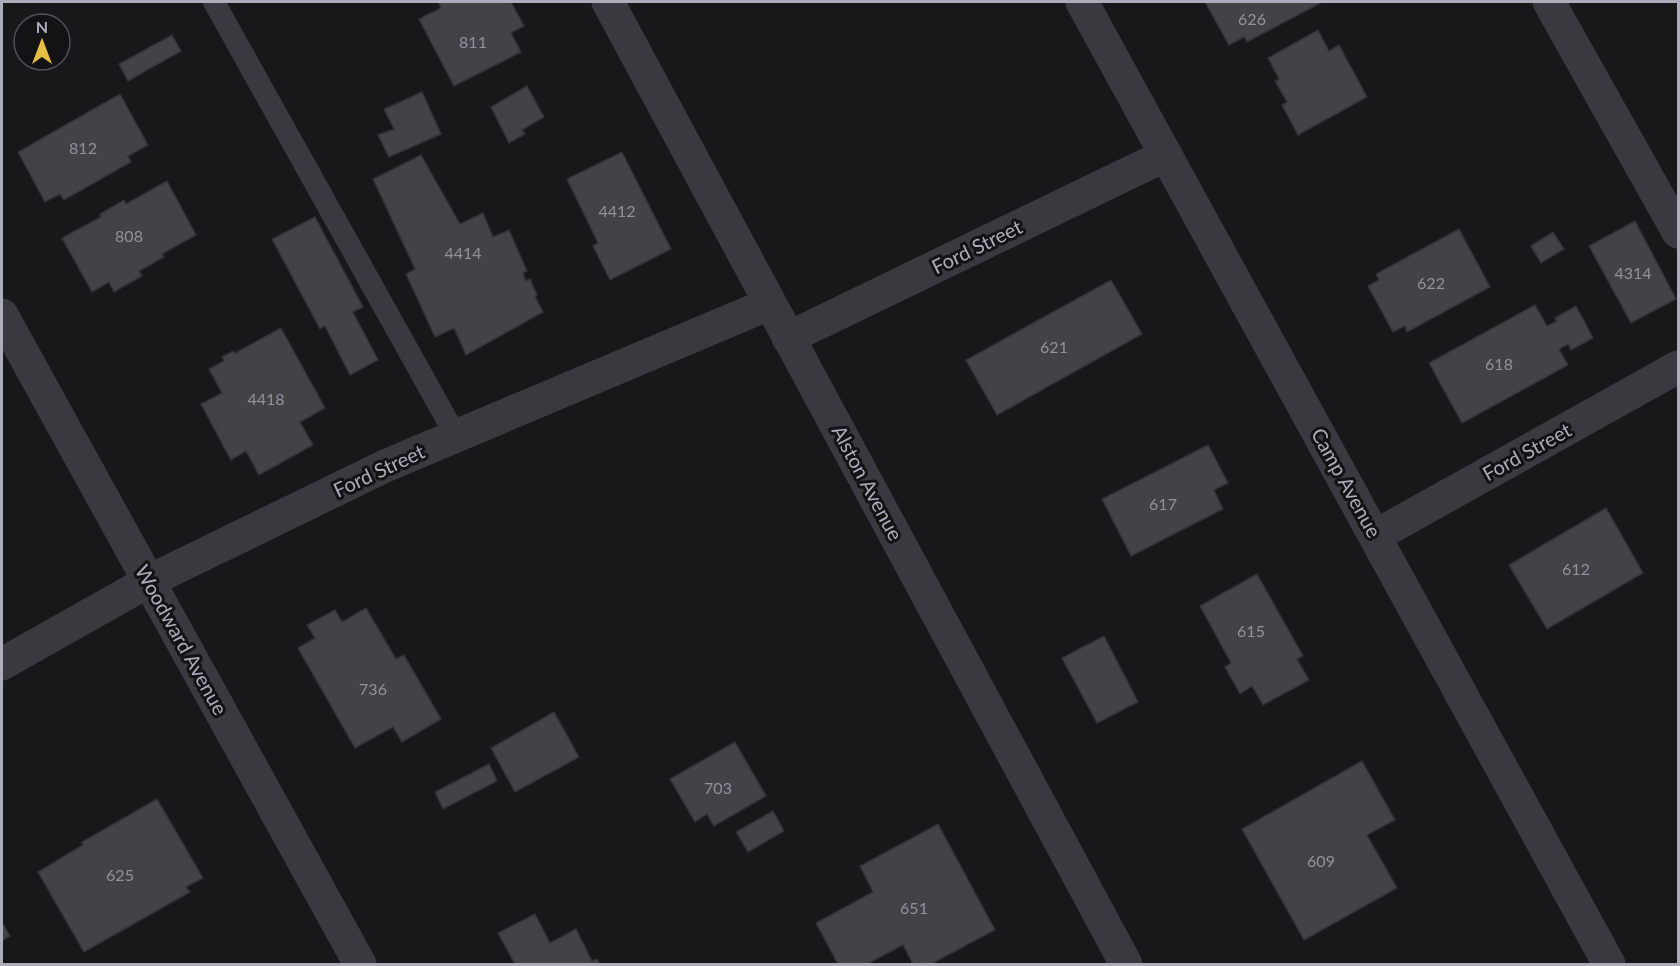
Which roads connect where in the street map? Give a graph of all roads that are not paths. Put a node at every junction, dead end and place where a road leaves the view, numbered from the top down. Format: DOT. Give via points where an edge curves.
graph roads {
  1 [pos="214,2"];
  2 [pos="608,2"];
  3 [pos="1082,2"];
  4 [pos="1550,2"];
  5 [pos="1166,155"];
  6 [pos="1678,232"];
  7 [pos="769,304"];
  8 [pos="2,315"];
  9 [pos="789,338"];
  10 [pos="1678,367"];
  11 [pos="456,436"];
  12 [pos="1375,536"];
  13 [pos="149,581"];
  14 [pos="2,664"];
  15 [pos="360,964"];
  16 [pos="1126,964"];
  17 [pos="1609,964"];
  1 -- 11 [label="lane"];
  2 -- 7 [label="street, Alston Avenue"];
  3 -- 5 [label="street, Camp Avenue"];
  4 -- 6 [label="street"];
  5 -- 9 [label="street, Ford Street"];
  5 -- 12 [label="street, Camp Avenue"];
  7 -- 9 [label="street, Alston Avenue"];
  7 -- 11 [label="street, Ford Street"];
  8 -- 13 [label="street, Woodward Avenue"];
  9 -- 16 [label="street, Alston Avenue"];
  10 -- 12 [label="street, Ford Street"];
  11 -- 13 [label="street, Ford Street" via="385,466"];
  12 -- 17 [label="street, Camp Avenue"];
  13 -- 14 [label="street, Ford Street"];
  13 -- 15 [label="street, Woodward Avenue"];
}
